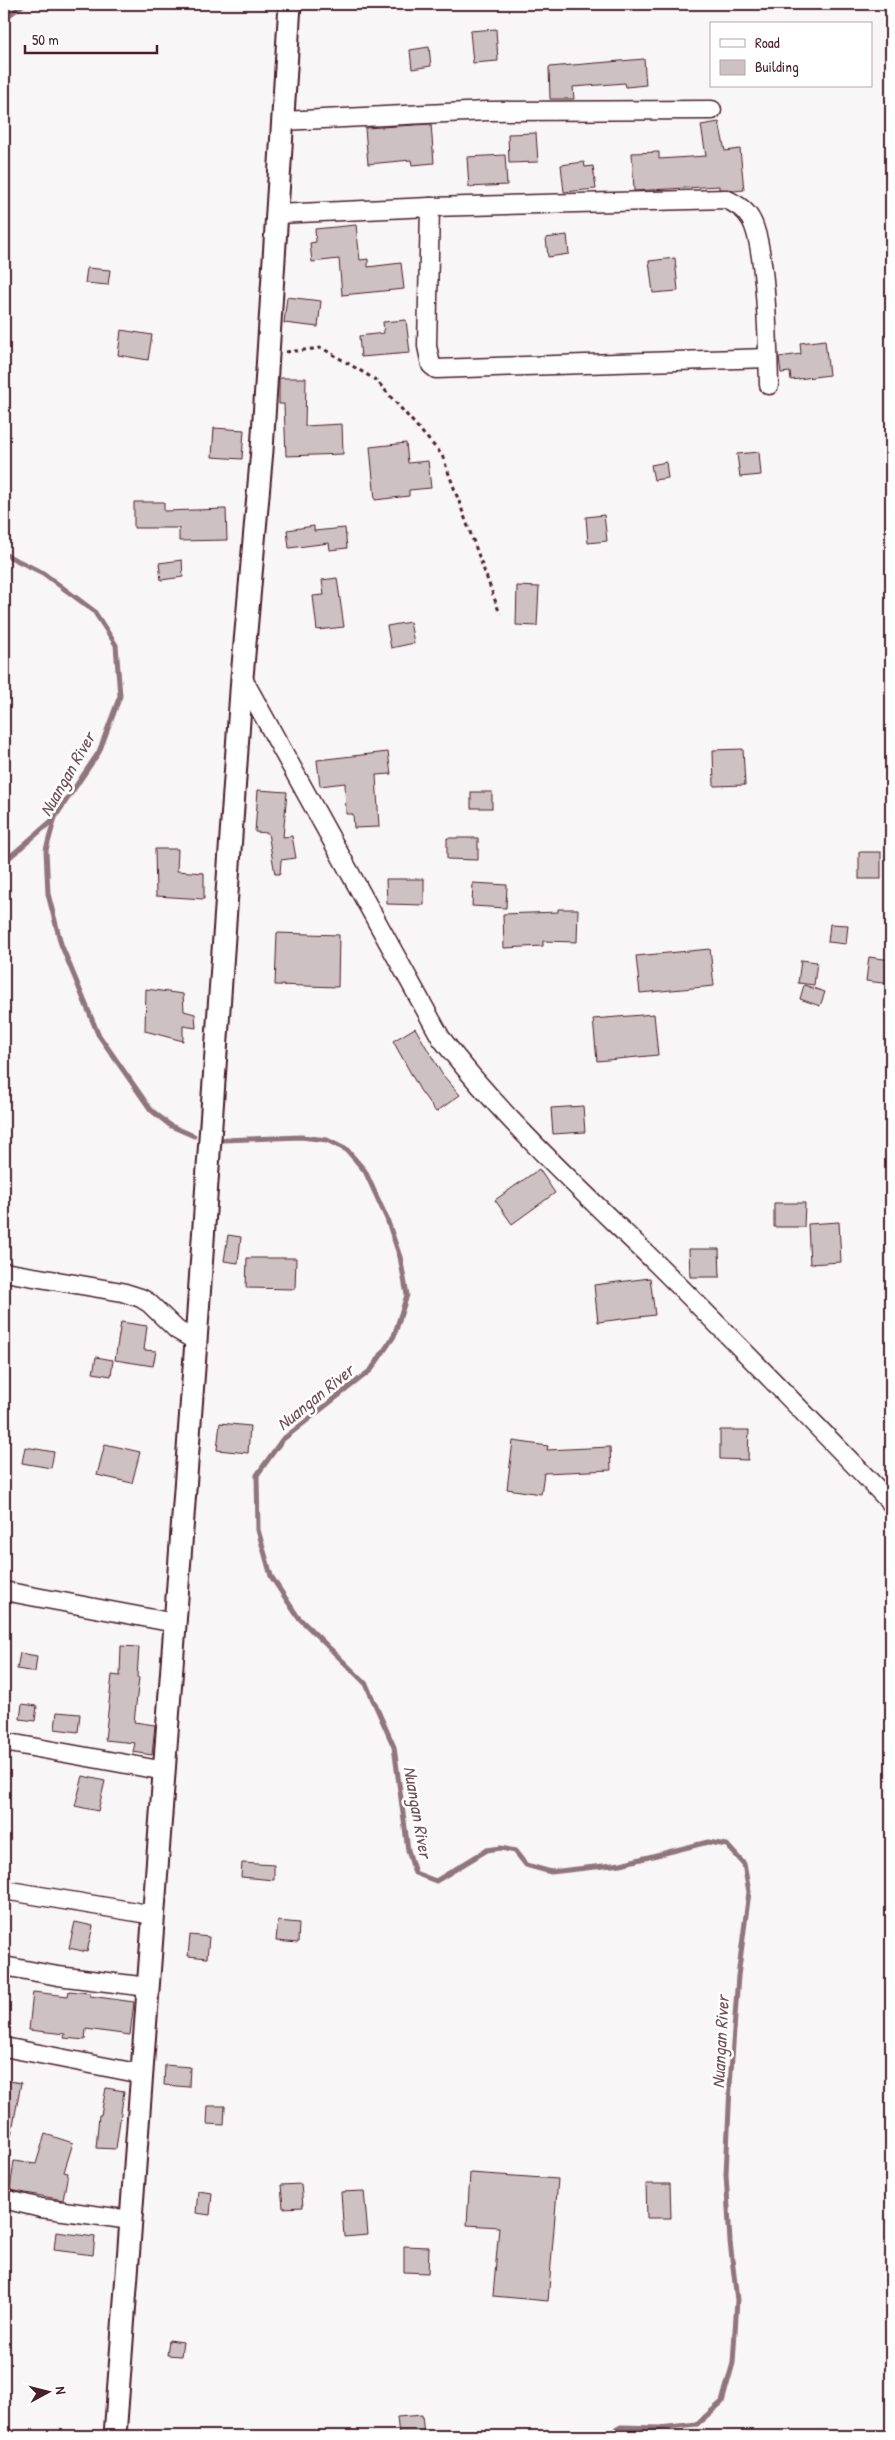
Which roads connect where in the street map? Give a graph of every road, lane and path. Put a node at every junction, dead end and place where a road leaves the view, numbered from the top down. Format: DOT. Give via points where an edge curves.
graph roads {
  1 [pos="290,4"];
  2 [pos="712,110"];
  3 [pos="282,120"];
  4 [pos="430,207"];
  5 [pos="277,214"];
  6 [pos="268,354"];
  7 [pos="768,358"];
  8 [pos="769,385"];
  9 [pos="500,614"];
  10 [pos="242,677"];
  11 [pos="4,1272"];
  12 [pos="196,1340"];
  13 [pos="891,1503"];
  14 [pos="4,1590"];
  15 [pos="175,1623"];
  16 [pos="4,1742"];
  17 [pos="164,1771"];
  18 [pos="4,1890"];
  19 [pos="154,1915"];
  20 [pos="4,1966"];
  21 [pos="148,1987"];
  22 [pos="4,2047"];
  23 [pos="142,2074"];
  24 [pos="4,2200"];
  25 [pos="131,2220"];
  26 [pos="115,2436"];
  1 -- 3 [label="street"];
  2 -- 3 [label="street" via="487,111"];
  3 -- 5 [label="street"];
  4 -- 5 [label="street"];
  4 -- 7 [label="street" via="726,200 741,208 750,218 760,243"];
  4 -- 7 [label="street" via="427,346 431,365 436,369"];
  5 -- 6 [label="street"];
  6 -- 9 [label="path" via="322,348 376,380 442,454"];
  6 -- 10 [label="street"];
  7 -- 8 [label="street"];
  10 -- 12 [label="street"];
  10 -- 13 [label="street" via="441,1038 468,1072 542,1151 729,1335"];
  11 -- 12 [label="street" via="141,1298 177,1330"];
  12 -- 15 [label="street"];
  14 -- 15 [label="street"];
  15 -- 17 [label="street"];
  16 -- 17 [label="street"];
  17 -- 19 [label="street"];
  18 -- 19 [label="street"];
  19 -- 21 [label="street"];
  20 -- 21 [label="street"];
  21 -- 23 [label="street"];
  22 -- 23 [label="street"];
  23 -- 25 [label="street"];
  24 -- 25 [label="street"];
  25 -- 26 [label="street"];
}
